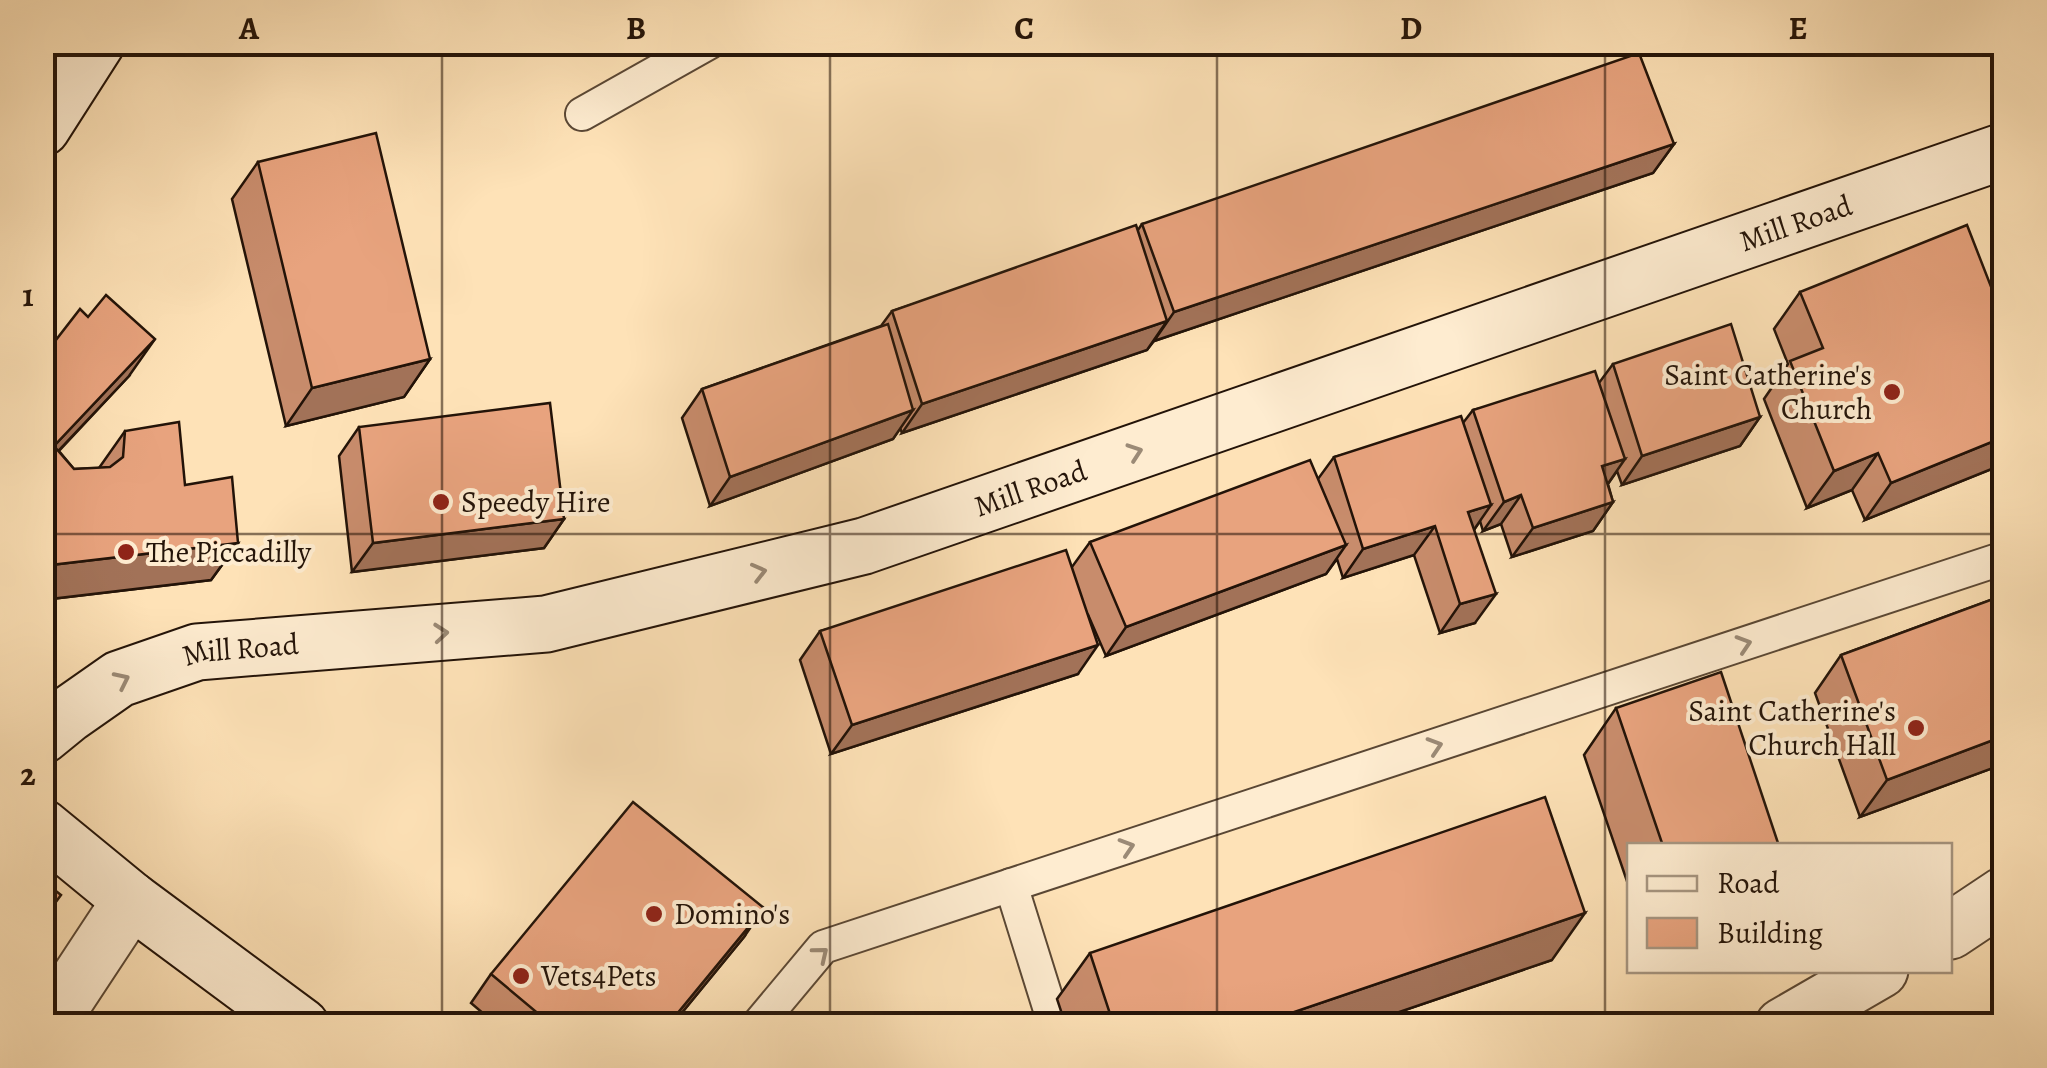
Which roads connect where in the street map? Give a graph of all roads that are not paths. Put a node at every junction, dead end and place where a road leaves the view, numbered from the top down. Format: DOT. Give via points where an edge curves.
graph roads {
  1 [pos="60,42"];
  2 [pos="97,42"];
  3 [pos="710,42"];
  4 [pos="42,57"];
  5 [pos="582,114"];
  6 [pos="42,128"];
  7 [pos="2004,151"];
  8 [pos="2004,558"];
  9 [pos="42,736"];
  10 [pos="42,827"];
  11 [pos="1011,885"];
  12 [pos="2004,895"];
  13 [pos="131,900"];
  14 [pos="1952,930"];
  15 [pos="1875,973"];
  16 [pos="48,1026"];
  17 [pos="301,1026"];
  18 [pos="756,1026"];
  19 [pos="1055,1026"];
  20 [pos="1784,1026"];
  1 -- 4 [label="main road"];
  2 -- 6 [label="main road"];
  3 -- 5 [label="lane"];
  9 -- 7 [label="main road, Mill Road, one-way" via="119,679 196,652 546,624 864,546"];
  11 -- 8 [label="lane, one-way"];
  10 -- 13 [label="main road"];
  18 -- 11 [label="lane, one-way" via="823,947"];
  11 -- 19 [label="lane"];
  12 -- 14 [label="main road"];
  13 -- 16 [label="main road"];
  13 -- 17 [label="main road"];
  15 -- 20 [label="main road"];
}
